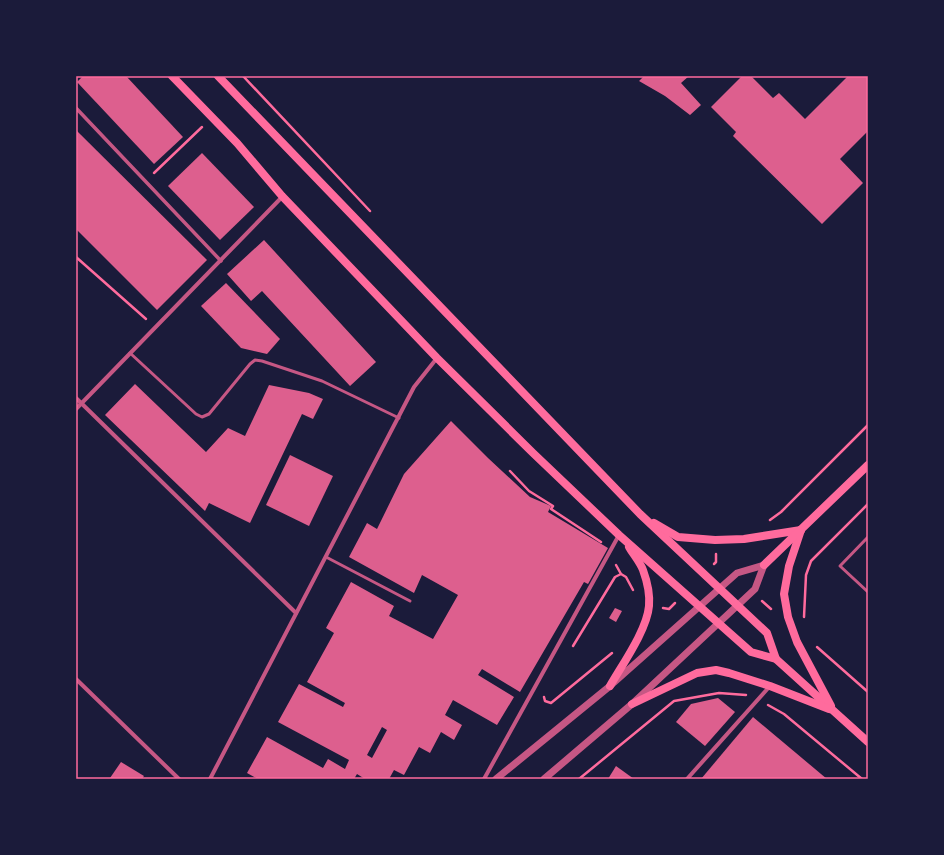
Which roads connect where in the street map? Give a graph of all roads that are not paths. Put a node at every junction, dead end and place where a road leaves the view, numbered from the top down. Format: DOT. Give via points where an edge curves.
graph roads {
  1 [pos="172,76"];
  2 [pos="218,76"];
  3 [pos="76,108"];
  4 [pos="282,196"];
  5 [pos="221,261"];
  6 [pos="130,353"];
  7 [pos="437,358"];
  8 [pos="76,398"];
  9 [pos="82,403"];
  10 [pos="76,409"];
  11 [pos="399,418"];
  12 [pos="868,464"];
  13 [pos="640,514"];
  14 [pos="801,530"];
  15 [pos="622,537"];
  16 [pos="868,537"];
  17 [pos="326,557"];
  18 [pos="764,565"];
  19 [pos="720,589"];
  20 [pos="868,592"];
  21 [pos="410,601"];
  22 [pos="738,605"];
  23 [pos="700,607"];
  24 [pos="296,612"];
  25 [pos="718,623"];
  26 [pos="776,659"];
  27 [pos="76,679"];
  28 [pos="610,686"];
  29 [pos="770,686"];
  30 [pos="632,704"];
  31 [pos="833,711"];
  32 [pos="868,742"];
  33 [pos="179,779"];
  34 [pos="210,779"];
  35 [pos="484,779"];
  36 [pos="496,779"];
  37 [pos="544,779"];
  38 [pos="687,779"];
  1 -- 4 [label="main road" via="237,143"];
  2 -- 13 [label="main road"];
  3 -- 5 [label="street"];
  4 -- 5 [label="street"];
  4 -- 7 [label="main road"];
  5 -- 6 [label="street"];
  6 -- 9 [label="street"];
  6 -- 11 [label="lane" via="202,417 209,414 255,360 322,381"];
  7 -- 11 [label="street" via="414,387"];
  7 -- 15 [label="main road"];
  8 -- 9 [label="street"];
  9 -- 10 [label="street"];
  9 -- 24 [label="street"];
  11 -- 17 [label="street"];
  12 -- 14 [label="main road"];
  13 -- 14 [label="main road" via="678,537 744,539"];
  13 -- 19 [label="main road"];
  14 -- 18 [label="main road"];
  14 -- 31 [label="main road" via="789,566 784,594 786,606 797,642"];
  15 -- 23 [label="main road"];
  15 -- 28 [label="main road" via="643,570 648,586 649,607 635,645"];
  15 -- 35 [label="street" via="609,554"];
  16 -- 20 [label="lane" via="840,566"];
  17 -- 21 [label="lane"];
  17 -- 24 [label="street"];
  18 -- 19 [label="street" via="738,573"];
  18 -- 22 [label="street" via="755,589"];
  19 -- 22 [label="main road"];
  19 -- 23 [label="street"];
  22 -- 25 [label="street"];
  22 -- 26 [label="main road" via="767,633"];
  23 -- 25 [label="main road"];
  23 -- 28 [label="street"];
  24 -- 34 [label="street"];
  25 -- 26 [label="main road" via="751,652"];
  25 -- 30 [label="street"];
  26 -- 31 [label="main road"];
  27 -- 33 [label="street"];
  28 -- 36 [label="street"];
  29 -- 30 [label="main road" via="712,670 697,673"];
  29 -- 31 [label="main road"];
  29 -- 38 [label="street"];
  30 -- 37 [label="street"];
  31 -- 32 [label="main road"];
}
